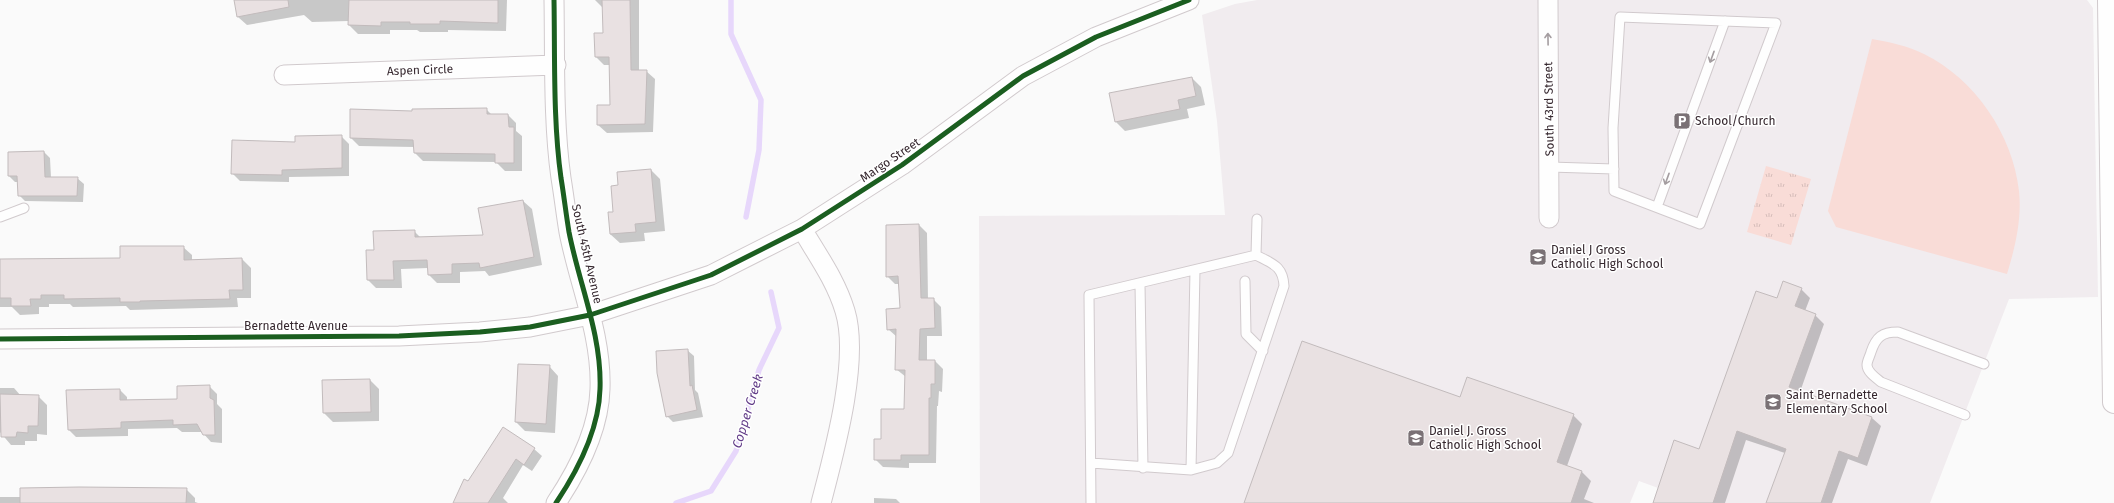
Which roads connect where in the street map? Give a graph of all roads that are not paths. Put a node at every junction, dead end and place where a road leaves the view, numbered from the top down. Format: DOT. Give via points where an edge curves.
graph roads {
  1 [pos="554,0"];
  2 [pos="1189,0"];
  3 [pos="1548,0"];
  4 [pos="2109,0"];
  5 [pos="1725,21"];
  6 [pos="556,65"];
  7 [pos="284,75"];
  8 [pos="1550,167"];
  9 [pos="1614,169"];
  10 [pos="1657,207"];
  11 [pos="24,208"];
  12 [pos="0,217"];
  13 [pos="1549,218"];
  14 [pos="1257,219"];
  15 [pos="802,229"];
  16 [pos="1256,256"];
  17 [pos="1195,270"];
  18 [pos="1245,281"];
  19 [pos="1140,284"];
  20 [pos="590,315"];
  21 [pos="0,338"];
  22 [pos="1263,350"];
  23 [pos="1984,364"];
  24 [pos="2114,402"];
  25 [pos="1965,415"];
  26 [pos="1091,463"];
  27 [pos="1143,468"];
  28 [pos="1190,470"];
  29 [pos="556,503"];
  30 [pos="821,503"];
  31 [pos="1091,503"];
  1 -- 6 [label="street, South 45th Avenue"];
  2 -- 15 [label="street, Margo Street" via="1096,37 1023,76 902,165"];
  8 -- 3 [label="street, South 43rd Street, one-way"];
  4 -- 24 [label="street"];
  5 -- 9 [label="lane" via="1620,17 1613,128"];
  5 -- 10 [label="lane, one-way"];
  5 -- 10 [label="lane" via="1776,22 1700,224"];
  6 -- 7 [label="street, Aspen Circle"];
  6 -- 20 [label="street, South 45th Avenue" via="560,164 569,232"];
  8 -- 9 [label="lane"];
  8 -- 13 [label="street, South 43rd Street"];
  9 -- 10 [label="lane" via="1614,192"];
  11 -- 12 [label="lane"];
  14 -- 16 [label="lane"];
  15 -- 20 [label="street, Margo Street" via="711,275"];
  15 -- 30 [label="street" via="837,289 845,312 850,343 844,406"];
  16 -- 17 [label="lane"];
  16 -- 22 [label="lane" via="1275,264 1283,274 1284,286"];
  17 -- 19 [label="lane"];
  17 -- 28 [label="lane"];
  18 -- 22 [label="lane" via="1246,334"];
  19 -- 26 [label="lane" via="1089,295"];
  19 -- 27 [label="lane"];
  20 -- 21 [label="street, Bernadette Avenue" via="523,328 399,336"];
  20 -- 29 [label="street, South 45th Avenue" via="598,352 600,389 595,424 582,457"];
  22 -- 28 [label="lane" via="1228,453 1217,463"];
  23 -- 25 [label="lane" via="1898,332 1887,332 1874,342 1867,364 1870,372 1881,382"];
  26 -- 27 [label="lane"];
  26 -- 31 [label="lane"];
  27 -- 28 [label="lane"];
}
